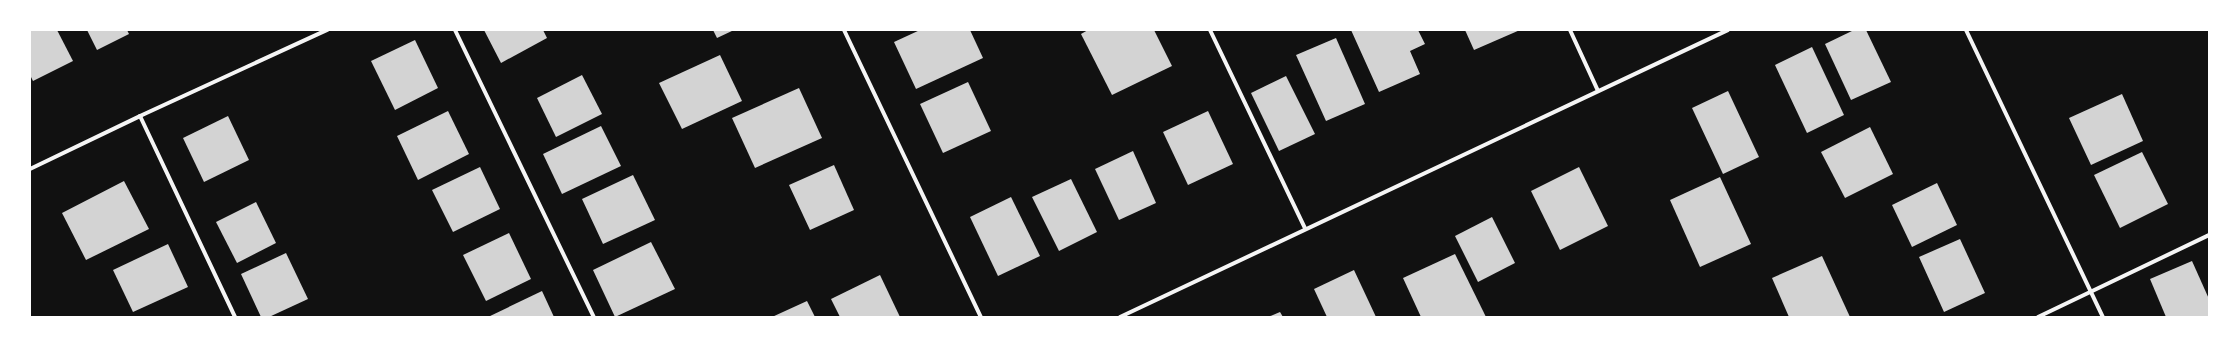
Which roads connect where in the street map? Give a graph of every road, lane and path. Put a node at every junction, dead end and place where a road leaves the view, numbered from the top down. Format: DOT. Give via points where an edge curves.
graph roads {
  1 [pos="327,30"];
  2 [pos="455,30"];
  3 [pos="844,30"];
  4 [pos="1210,30"];
  5 [pos="1570,30"];
  6 [pos="1728,30"];
  7 [pos="1966,30"];
  8 [pos="1598,91"];
  9 [pos="140,116"];
  10 [pos="30,169"];
  11 [pos="1305,228"];
  12 [pos="2209,235"];
  13 [pos="2091,292"];
  14 [pos="235,317"];
  15 [pos="594,317"];
  16 [pos="981,317"];
  17 [pos="1120,317"];
  18 [pos="2038,317"];
  19 [pos="2103,317"];
  1 -- 9 [label="street"];
  2 -- 15 [label="street"];
  3 -- 16 [label="street"];
  4 -- 11 [label="street"];
  5 -- 8 [label="street"];
  6 -- 8 [label="street"];
  7 -- 13 [label="street"];
  8 -- 11 [label="street"];
  9 -- 10 [label="street"];
  9 -- 14 [label="street"];
  11 -- 17 [label="street"];
  12 -- 13 [label="street"];
  13 -- 18 [label="street"];
  13 -- 19 [label="street"];
}
